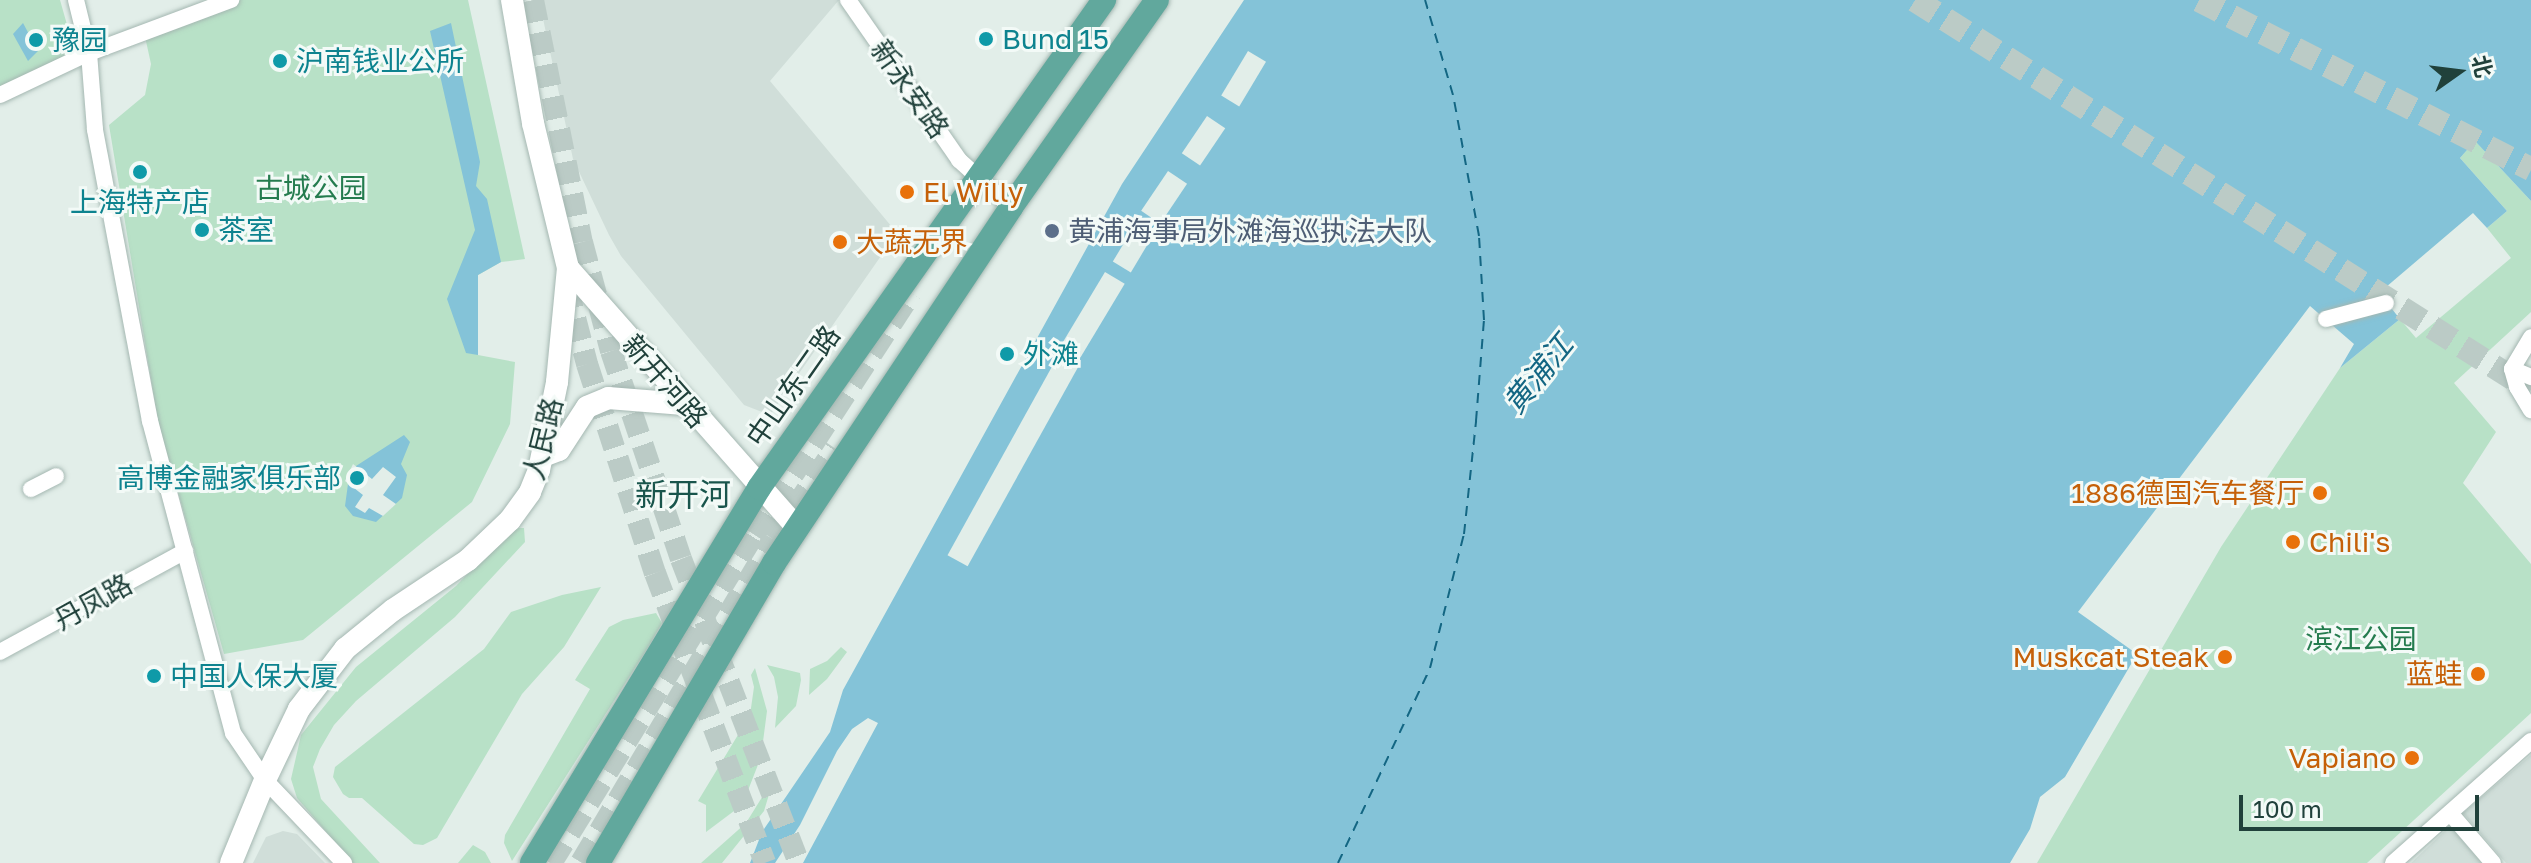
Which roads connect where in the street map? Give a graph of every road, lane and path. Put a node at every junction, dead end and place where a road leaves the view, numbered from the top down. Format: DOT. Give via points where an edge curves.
graph roads {
  1 [pos="76,0"];
  2 [pos="231,0"];
  3 [pos="512,0"];
  4 [pos="848,0"];
  5 [pos="1104,0"];
  6 [pos="1157,0"];
  7 [pos="89,53"];
  8 [pos="0,95"];
  9 [pos="976,179"];
  10 [pos="1011,207"];
  11 [pos="568,268"];
  12 [pos="2386,303"];
  13 [pos="2326,319"];
  14 [pos="2531,337"];
  15 [pos="2512,369"];
  16 [pos="2531,377"];
  17 [pos="684,404"];
  18 [pos="2531,410"];
  19 [pos="543,456"];
  20 [pos="56,476"];
  21 [pos="759,488"];
  22 [pos="31,489"];
  23 [pos="797,528"];
  24 [pos="185,551"];
  25 [pos="0,652"];
  26 [pos="2531,741"];
  27 [pos="265,780"];
  28 [pos="2450,813"];
  29 [pos="231,863"];
  30 [pos="344,863"];
  31 [pos="532,863"];
  32 [pos="598,863"];
  33 [pos="2393,863"];
  34 [pos="2493,863"];
  1 -- 7 [label="street"];
  2 -- 7 [label="street"];
  3 -- 11 [label="main road, 人民路" via="533,123"];
  4 -- 9 [label="street, 新永安路"];
  5 -- 9 [label="main road, 中山东二路"];
  6 -- 10 [label="main road"];
  7 -- 8 [label="street"];
  7 -- 24 [label="street" via="95,130 150,421"];
  9 -- 10 [label="street, 新永安路"];
  9 -- 21 [label="main road, 中山东二路"];
  10 -- 23 [label="main road"];
  11 -- 17 [label="main road, 新开河路"];
  11 -- 19 [label="main road, 人民路" via="557,382"];
  12 -- 13 [label="street"];
  14 -- 15 [label="street"];
  15 -- 16 [label="street"];
  15 -- 18 [label="street"];
  17 -- 19 [label="main road" via="608,398 587,407 559,450"];
  17 -- 21 [label="main road, 新开河路"];
  19 -- 27 [label="main road, 人民路" via="530,492 510,520 458,568 345,649 299,709"];
  20 -- 22 [label="street"];
  21 -- 23 [label="main road, 新开河路"];
  21 -- 31 [label="main road, 中山东二路"];
  23 -- 32 [label="main road"];
  24 -- 25 [label="street, 丹凤路"];
  24 -- 27 [label="street" via="233,733"];
  26 -- 28 [label="street"];
  27 -- 29 [label="main road, 人民路"];
  27 -- 30 [label="street"];
  28 -- 33 [label="street"];
  28 -- 34 [label="street"];
}
